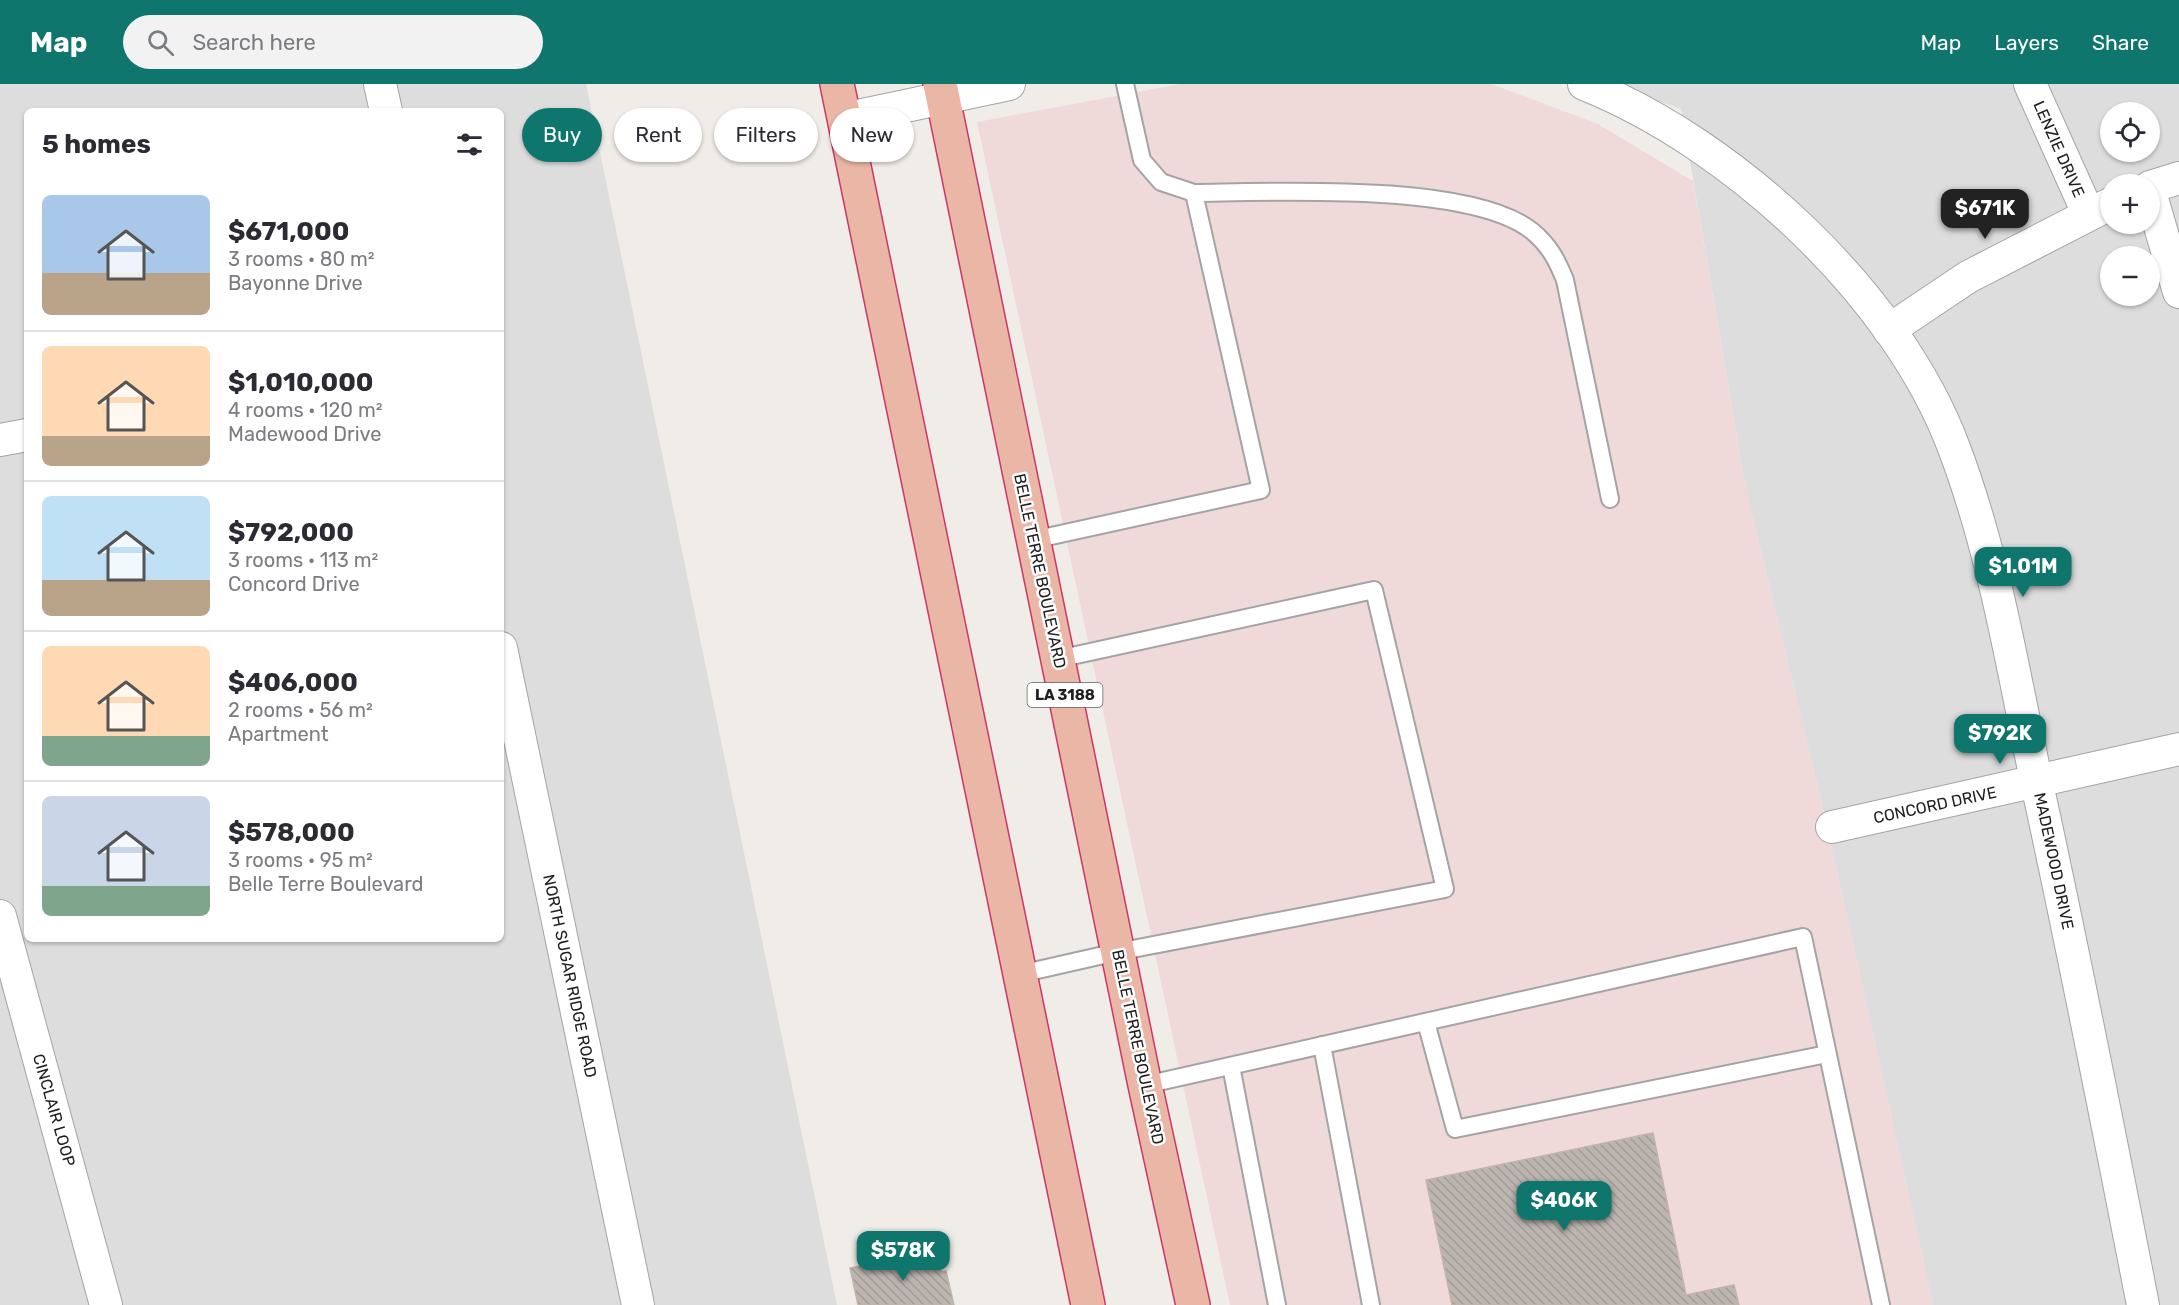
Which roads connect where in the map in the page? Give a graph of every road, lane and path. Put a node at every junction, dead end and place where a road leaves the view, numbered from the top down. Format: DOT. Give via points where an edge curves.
graph roads {
  1 [pos="380,84"];
  2 [pos="837,84"];
  3 [pos="1009,84"];
  4 [pos="1125,84"];
  5 [pos="1584,84"];
  6 [pos="2030,84"];
  7 [pos="941,92"];
  8 [pos="385,108"];
  9 [pos="842,108"];
  10 [pos="884,108"];
  11 [pos="853,162"];
  12 [pos="2179,177"];
  13 [pos="2160,184"];
  14 [pos="1194,193"];
  15 [pos="2099,209"];
  16 [pos="2160,226"];
  17 [pos="2179,292"];
  18 [pos="1889,330"];
  19 [pos="24,436"];
  20 [pos="0,440"];
  21 [pos="1610,499"];
  22 [pos="1033,540"];
  23 [pos="1058,659"];
  24 [pos="504,662"];
  25 [pos="2179,749"];
  26 [pos="2037,783"];
  27 [pos="1832,827"];
  28 [pos="0,916"];
  29 [pos="1117,952"];
  30 [pos="1020,974"];
  31 [pos="1426,1022"];
  32 [pos="1322,1045"];
  33 [pos="1827,1053"];
  34 [pos="1231,1065"];
  35 [pos="1145,1085"];
  36 [pos="106,1305"];
  37 [pos="638,1305"];
  38 [pos="1088,1305"];
  39 [pos="1193,1305"];
  40 [pos="1277,1305"];
  41 [pos="1371,1305"];
  42 [pos="1881,1305"];
  43 [pos="2143,1305"];
  1 -- 8 [label="street"];
  2 -- 9 [label="highway"];
  3 -- 7 [label="street"];
  4 -- 14 [label="lane" via="1142,160 1161,182"];
  5 -- 18 [label="street, MADEWOOD DRIVE" via="1681,134 1745,181 1794,222 1845,274"];
  6 -- 15 [label="street, LENZIE DRIVE"];
  7 -- 10 [label="street"];
  7 -- 22 [label="highway, BELLE TERRE BOULEVARD / LA 3188"];
  11 -- 30 [label="highway"];
  12 -- 13 [label="street"];
  14 -- 21 [label="lane" via="1342,191 1441,201 1492,212 1531,230 1555,254 1565,280"];
  14 -- 22 [label="lane" via="1261,490"];
  15 -- 18 [label="street" via="1968,277"];
  16 -- 17 [label="street"];
  18 -- 26 [label="street, MADEWOOD DRIVE" via="1923,381 1948,434 1981,526"];
  19 -- 20 [label="street"];
  22 -- 23 [label="highway, BELLE TERRE BOULEVARD / LA 3188"];
  23 -- 29 [label="highway, BELLE TERRE BOULEVARD / LA 3188"];
  23 -- 29 [label="lane" via="1374,590 1445,889"];
  24 -- 37 [label="street, NORTH SUGAR RIDGE ROAD"];
  25 -- 26 [label="street, CONCORD DRIVE"];
  26 -- 27 [label="street, CONCORD DRIVE"];
  26 -- 43 [label="street, MADEWOOD DRIVE"];
  28 -- 36 [label="street, CINCLAIR LOOP"];
  29 -- 30 [label="lane"];
  29 -- 35 [label="highway, BELLE TERRE BOULEVARD / LA 3188"];
  30 -- 38 [label="highway"];
  31 -- 32 [label="lane"];
  31 -- 33 [label="lane" via="1455,1129"];
  31 -- 33 [label="lane" via="1803,937"];
  32 -- 34 [label="lane"];
  32 -- 41 [label="lane"];
  33 -- 42 [label="lane"];
  34 -- 35 [label="lane"];
  34 -- 40 [label="lane"];
  35 -- 39 [label="highway, BELLE TERRE BOULEVARD / LA 3188"];
}
